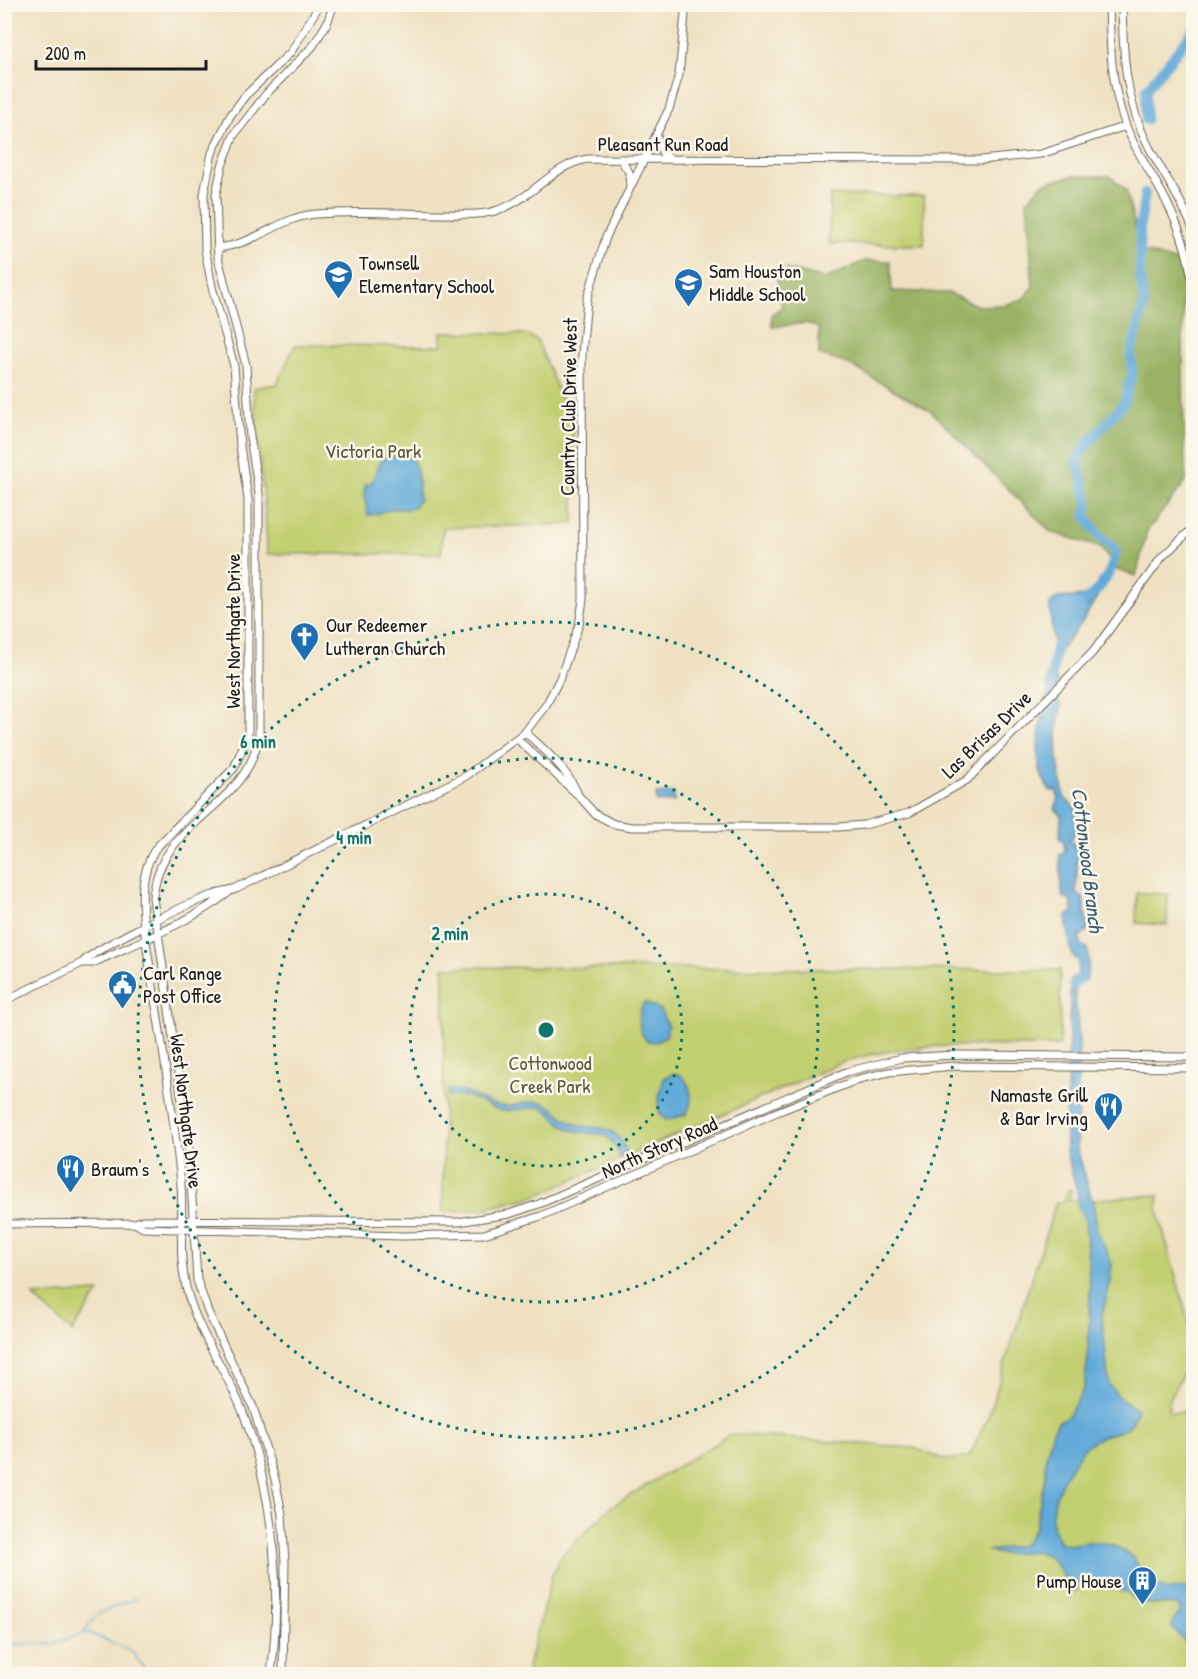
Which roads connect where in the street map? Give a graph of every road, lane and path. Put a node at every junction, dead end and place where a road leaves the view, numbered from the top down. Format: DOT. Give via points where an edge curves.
graph roads {
  1 [pos="320,4"];
  2 [pos="334,4"];
  3 [pos="686,4"];
  4 [pos="1109,4"];
  5 [pos="1122,4"];
  6 [pos="1110,19"];
  7 [pos="1122,19"];
  8 [pos="309,27"];
  9 [pos="321,34"];
  10 [pos="273,68"];
  11 [pos="282,78"];
  12 [pos="1126,126"];
  13 [pos="657,135"];
  14 [pos="620,159"];
  15 [pos="644,159"];
  16 [pos="670,159"];
  17 [pos="210,162"];
  18 [pos="222,166"];
  19 [pos="630,188"];
  20 [pos="1173,188"];
  21 [pos="1162,194"];
  22 [pos="1181,200"];
  23 [pos="1168,206"];
  24 [pos="1194,232"];
  25 [pos="217,248"];
  26 [pos="1194,295"];
  27 [pos="1194,527"];
  28 [pos="1194,539"];
  29 [pos="1182,540"];
  30 [pos="249,711"];
  31 [pos="260,711"];
  32 [pos="525,732"];
  33 [pos="517,739"];
  34 [pos="578,795"];
  35 [pos="230,891"];
  36 [pos="156,922"];
  37 [pos="144,928"];
  38 [pos="157,932"];
  39 [pos="146,938"];
  40 [pos="82,963"];
  41 [pos="4,1001"];
  42 [pos="924,1056"];
  43 [pos="1143,1056"];
  44 [pos="1194,1057"];
  45 [pos="925,1066"];
  46 [pos="1142,1067"];
  47 [pos="1194,1068"];
  48 [pos="178,1078"];
  49 [pos="167,1079"];
  50 [pos="581,1186"];
  51 [pos="586,1197"];
  52 [pos="181,1220"];
  53 [pos="193,1220"];
  54 [pos="135,1223"];
  55 [pos="4,1224"];
  56 [pos="181,1228"];
  57 [pos="194,1229"];
  58 [pos="272,1674"];
  59 [pos="282,1674"];
  1 -- 8 [label="main road, West Northgate Drive"];
  2 -- 9 [label="main road, West Northgate Drive"];
  3 -- 13 [label="main road, Country Club Drive West" via="679,75"];
  4 -- 6 [label="main road"];
  5 -- 7 [label="main road"];
  6 -- 7 [label="main road"];
  6 -- 12 [label="main road" via="1112,74"];
  7 -- 20 [label="main road" via="1132,109"];
  8 -- 9 [label="main road"];
  8 -- 10 [label="main road, West Northgate Drive"];
  9 -- 11 [label="main road, West Northgate Drive"];
  10 -- 11 [label="main road"];
  10 -- 17 [label="main road, West Northgate Drive" via="230,116"];
  11 -- 18 [label="main road, West Northgate Drive" via="234,135"];
  12 -- 16 [label="main road, Pleasant Run Road" via="1041,154 981,160"];
  12 -- 21 [label="main road"];
  13 -- 15 [label="main road, Country Club Drive West"];
  13 -- 16 [label="main road" via="659,146"];
  14 -- 15 [label="main road, Pleasant Run Road"];
  14 -- 19 [label="main road" via="629,172"];
  14 -- 25 [label="main road, Pleasant Run Road" via="588,159 565,165 516,204 496,211 315,214 289,220 251,241"];
  15 -- 16 [label="main road, Pleasant Run Road"];
  15 -- 19 [label="main road, Country Club Drive West"];
  17 -- 18 [label="main road"];
  17 -- 30 [label="main road, West Northgate Drive" via="204,194 205,249 234,366 238,435 248,499"];
  18 -- 25 [label="main road, West Northgate Drive" via="216,194"];
  19 -- 32 [label="main road, Country Club Drive West" via="600,253 585,312 582,613 560,678"];
  20 -- 21 [label="main road"];
  20 -- 22 [label="main road"];
  21 -- 23 [label="main road"];
  22 -- 23 [label="main road"];
  22 -- 24 [label="main road"];
  23 -- 26 [label="main road" via="1186,251"];
  25 -- 31 [label="main road, West Northgate Drive" via="246,365 250,437 259,494"];
  27 -- 29 [label="main road, Las Brisas Drive"];
  28 -- 29 [label="main road"];
  29 -- 34 [label="main road, Las Brisas Drive" via="1162,557 1093,652 967,780 909,813 864,825 621,826 595,814"];
  30 -- 31 [label="main road"];
  30 -- 37 [label="main road, West Northgate Drive" via="248,735 238,763 163,838 149,860 142,891"];
  31 -- 36 [label="main road, West Northgate Drive" via="259,736 248,768 176,842 162,862 154,891"];
  32 -- 33 [label="main road, Country Club Drive West"];
  32 -- 34 [label="main road, Las Brisas Drive" via="558,762"];
  33 -- 34 [label="main road, Las Brisas Drive"];
  33 -- 35 [label="main road, Country Club Drive West" via="466,776"];
  35 -- 36 [label="main road" via="212,895"];
  35 -- 38 [label="main road" via="215,903"];
  36 -- 37 [label="main road"];
  36 -- 38 [label="main road, West Northgate Drive"];
  37 -- 39 [label="main road, West Northgate Drive"];
  37 -- 40 [label="main road" via="89,955"];
  38 -- 39 [label="main road"];
  38 -- 48 [label="main road, West Northgate Drive"];
  39 -- 40 [label="main road" via="93,963"];
  39 -- 49 [label="main road, West Northgate Drive"];
  40 -- 41 [label="main road"];
  42 -- 43 [label="main road, North Story Road"];
  42 -- 45 [label="main road"];
  42 -- 50 [label="main road, North Story Road" via="855,1068"];
  43 -- 44 [label="main road, North Story Road"];
  43 -- 46 [label="main road"];
  45 -- 46 [label="main road, North Story Road"];
  45 -- 51 [label="main road, North Story Road" via="846,1084"];
  46 -- 47 [label="main road, North Story Road"];
  48 -- 49 [label="main road"];
  48 -- 53 [label="main road, West Northgate Drive" via="189,1149"];
  49 -- 52 [label="main road, West Northgate Drive" via="181,1178"];
  50 -- 51 [label="main road"];
  50 -- 53 [label="main road, North Story Road" via="509,1214 458,1222"];
  51 -- 57 [label="main road, North Story Road" via="484,1234 402,1236"];
  52 -- 53 [label="main road, North Story Road"];
  52 -- 54 [label="main road, North Story Road"];
  52 -- 56 [label="main road, West Northgate Drive"];
  53 -- 57 [label="main road, West Northgate Drive"];
  54 -- 55 [label="main road, North Story Road"];
  54 -- 56 [label="main road, North Story Road" via="143,1228"];
  56 -- 57 [label="main road, North Story Road"];
  56 -- 58 [label="main road, West Northgate Drive" via="189,1295 244,1414 264,1487 274,1567"];
  57 -- 59 [label="main road, West Northgate Drive" via="197,1280 253,1407 277,1488 285,1562"];
}
